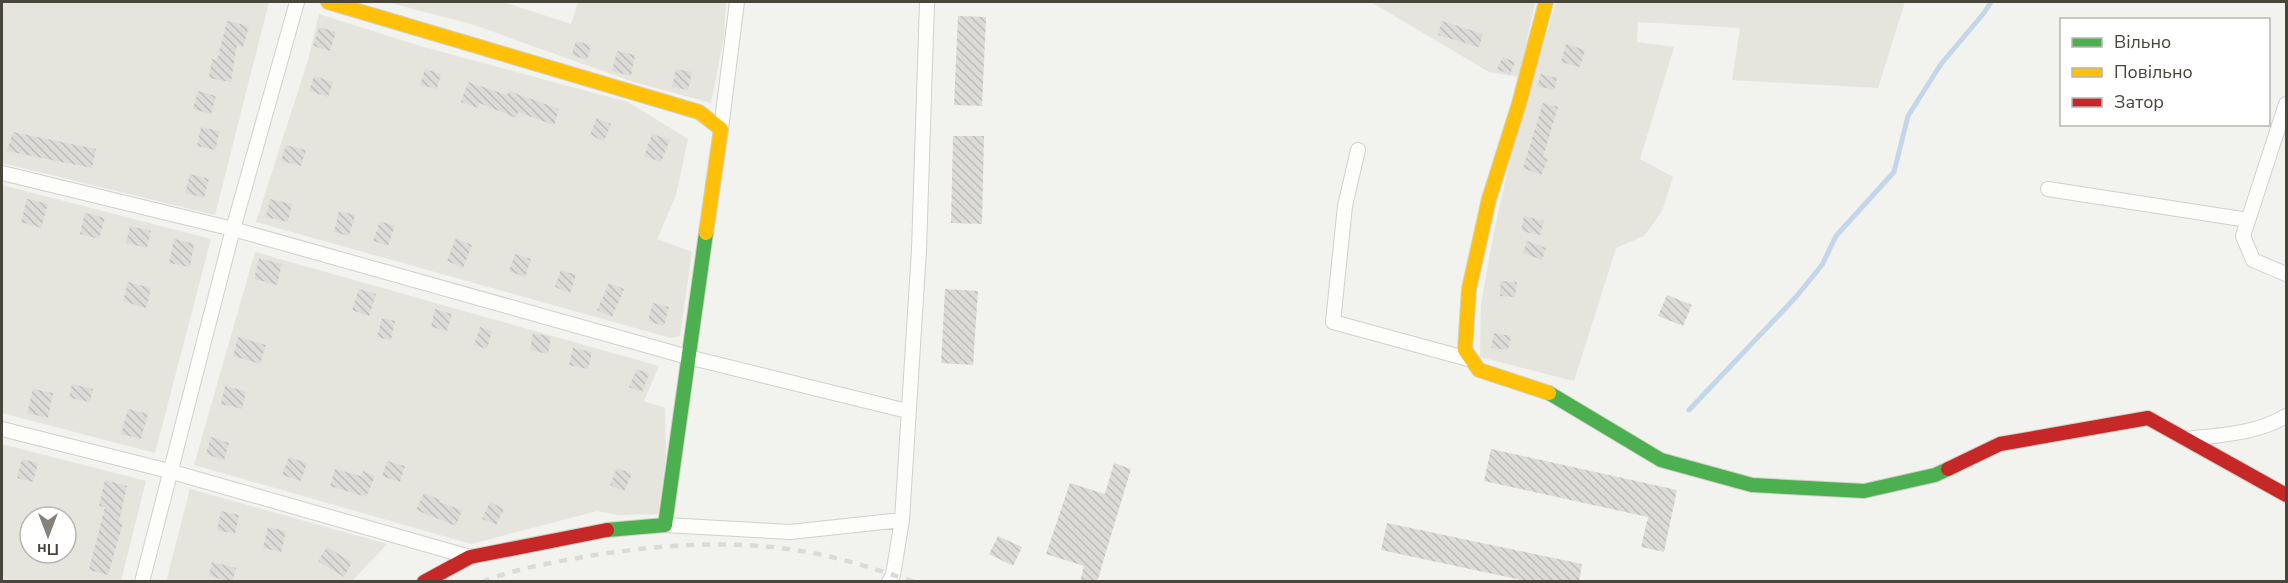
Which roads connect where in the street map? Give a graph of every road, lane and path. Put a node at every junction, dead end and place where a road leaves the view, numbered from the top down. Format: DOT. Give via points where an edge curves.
graph roads {
  1 [pos="297,2"];
  2 [pos="328,2"];
  3 [pos="737,2"];
  4 [pos="927,2"];
  5 [pos="1546,2"];
  6 [pos="2286,105"];
  7 [pos="721,129"];
  8 [pos="1358,150"];
  9 [pos="2,173"];
  10 [pos="2048,189"];
  11 [pos="2248,220"];
  12 [pos="233,229"];
  13 [pos="2286,273"];
  14 [pos="688,357"];
  15 [pos="1472,360"];
  16 [pos="907,411"];
  17 [pos="2286,416"];
  18 [pos="2,429"];
  19 [pos="2186,439"];
  20 [pos="169,471"];
  21 [pos="2286,495"];
  22 [pos="902,520"];
  23 [pos="665,525"];
  24 [pos="470,557"];
  25 [pos="142,582"];
  26 [pos="424,582"];
  27 [pos="889,582"];
  1 -- 12 [label="street"];
  2 -- 7 [label="street" via="699,112"];
  3 -- 7 [label="street"];
  4 -- 16 [label="street" via="920,250"];
  5 -- 15 [label="street" via="1489,199 1469,289 1465,350"];
  6 -- 11 [label="street"];
  7 -- 14 [label="street"];
  8 -- 15 [label="street" via="1345,206 1333,322"];
  9 -- 12 [label="street"];
  10 -- 11 [label="street"];
  11 -- 13 [label="street" via="2243,236 2253,260"];
  12 -- 14 [label="street"];
  12 -- 20 [label="street"];
  14 -- 16 [label="street"];
  14 -- 23 [label="street"];
  15 -- 19 [label="street" via="1479,370 1556,395 1661,460 1752,485 1864,491 1935,476 2000,444 2148,418"];
  16 -- 22 [label="street"];
  17 -- 19 [label="street" via="2271,425 2234,434"];
  18 -- 20 [label="street"];
  19 -- 21 [label="street"];
  20 -- 24 [label="street"];
  20 -- 25 [label="street"];
  22 -- 23 [label="street" via="790,532"];
  22 -- 27 [label="street" via="894,575"];
  23 -- 24 [label="street" via="605,530"];
  24 -- 26 [label="street"];
}
